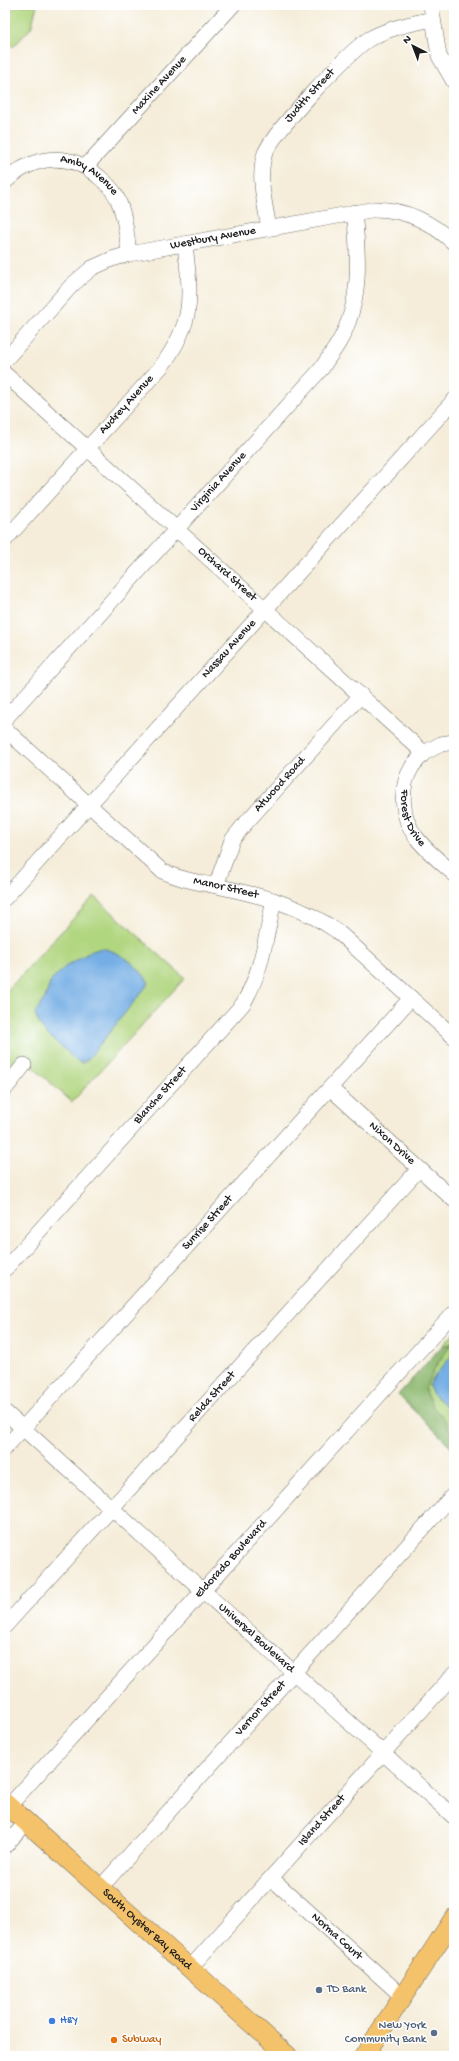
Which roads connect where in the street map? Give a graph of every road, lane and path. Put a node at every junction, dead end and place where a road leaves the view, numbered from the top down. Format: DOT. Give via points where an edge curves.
graph roads {
  1 [pos="232,5"];
  2 [pos="431,12"];
  3 [pos="454,82"];
  4 [pos="86,166"];
  5 [pos="5,182"];
  6 [pos="354,212"];
  7 [pos="269,228"];
  8 [pos="454,243"];
  9 [pos="185,244"];
  10 [pos="129,254"];
  11 [pos="5,360"];
  12 [pos="5,374"];
  13 [pos="454,400"];
  14 [pos="87,448"];
  15 [pos="177,529"];
  16 [pos="5,540"];
  17 [pos="266,609"];
  18 [pos="361,695"];
  19 [pos="5,719"];
  20 [pos="5,730"];
  21 [pos="454,742"];
  22 [pos="424,753"];
  23 [pos="89,805"];
  24 [pos="454,874"];
  25 [pos="216,886"];
  26 [pos="5,898"];
  27 [pos="274,900"];
  28 [pos="411,998"];
  29 [pos="454,1037"];
  30 [pos="24,1065"];
  31 [pos="330,1088"];
  32 [pos="5,1089"];
  33 [pos="419,1168"];
  34 [pos="454,1200"];
  35 [pos="5,1269"];
  36 [pos="454,1312"];
  37 [pos="5,1412"];
  38 [pos="23,1428"];
  39 [pos="5,1448"];
  40 [pos="454,1494"];
  41 [pos="112,1509"];
  42 [pos="202,1590"];
  43 [pos="5,1626"];
  44 [pos="293,1673"];
  45 [pos="454,1674"];
  46 [pos="383,1753"];
  47 [pos="7,1804"];
  48 [pos="454,1817"];
  49 [pos="26,1823"];
  50 [pos="5,1846"];
  51 [pos="271,1878"];
  52 [pos="100,1888"];
  53 [pos="454,1918"];
  54 [pos="190,1968"];
  55 [pos="402,1996"];
  56 [pos="363,2054"];
  57 [pos="288,2056"];
  1 -- 4 [label="street, Maxine Avenue"];
  2 -- 3 [label="street" via="439,56"];
  2 -- 7 [label="street, Judith Street" via="388,29 358,47 273,137 264,156 261,174"];
  4 -- 5 [label="street, Amby Avenue" via="66,160 49,160 30,164 14,173"];
  4 -- 10 [label="street, Amby Avenue" via="109,186 118,199"];
  6 -- 7 [label="street, Westbury Avenue"];
  6 -- 8 [label="street, Westbury Avenue" via="376,209 406,213 424,220"];
  6 -- 15 [label="street, Virginia Avenue" via="358,286 352,312 340,342 322,368"];
  7 -- 9 [label="street, Westbury Avenue"];
  9 -- 10 [label="street, Westbury Avenue"];
  9 -- 14 [label="street, Audrey Avenue" via="190,291 186,322 176,347"];
  10 -- 11 [label="street, Westbury Avenue" via="112,258 92,268 72,286"];
  12 -- 14 [label="street, Orchard Street"];
  13 -- 17 [label="street, Nassau Avenue"];
  14 -- 15 [label="street, Orchard Street"];
  14 -- 16 [label="street, Audrey Avenue"];
  15 -- 17 [label="street, Orchard Street"];
  15 -- 19 [label="street, Virginia Avenue"];
  17 -- 18 [label="street, Orchard Street"];
  17 -- 23 [label="street, Nassau Avenue"];
  18 -- 22 [label="street, Orchard Street"];
  18 -- 25 [label="street, Atwood Road" via="232,840"];
  20 -- 23 [label="street, Manor Street"];
  21 -- 22 [label="street" via="441,744"];
  22 -- 24 [label="street, Forest Drive" via="412,766 406,782 403,793 405,817 415,836"];
  23 -- 25 [label="street, Manor Street" via="162,871 182,880"];
  23 -- 26 [label="street, Nassau Avenue"];
  25 -- 27 [label="street, Manor Street"];
  27 -- 28 [label="street, Manor Street" via="303,910 337,931"];
  27 -- 35 [label="street, Blanche Street" via="259,971 243,1004"];
  28 -- 29 [label="street, Manor Street"];
  28 -- 31 [label="street, Sunrise Street"];
  30 -- 32 [label="street"];
  31 -- 33 [label="street, Nixon Drive"];
  31 -- 38 [label="street, Sunrise Street"];
  33 -- 34 [label="street, Nixon Drive"];
  33 -- 41 [label="street, Relda Street"];
  36 -- 42 [label="street, Eldorado Boulevard"];
  37 -- 38 [label="street, Universal Boulevard"];
  38 -- 39 [label="street, Sunrise Street"];
  38 -- 41 [label="street, Universal Boulevard"];
  40 -- 44 [label="street, Vernon Street"];
  41 -- 42 [label="street, Universal Boulevard"];
  41 -- 43 [label="street, Relda Street"];
  42 -- 44 [label="street, Universal Boulevard"];
  42 -- 47 [label="street, Eldorado Boulevard"];
  44 -- 46 [label="street, Universal Boulevard"];
  44 -- 52 [label="street, Vernon Street"];
  45 -- 46 [label="street, Island Street"];
  46 -- 48 [label="street, Universal Boulevard"];
  46 -- 51 [label="street, Island Street"];
  47 -- 49 [label="main road, South Oyster Bay Road"];
  49 -- 50 [label="street"];
  49 -- 52 [label="main road, South Oyster Bay Road"];
  51 -- 54 [label="street, Island Street"];
  51 -- 55 [label="street, Norma Court"];
  52 -- 54 [label="main road, South Oyster Bay Road"];
  53 -- 55 [label="main road"];
  54 -- 57 [label="main road, South Oyster Bay Road"];
  55 -- 56 [label="main road"];
}
